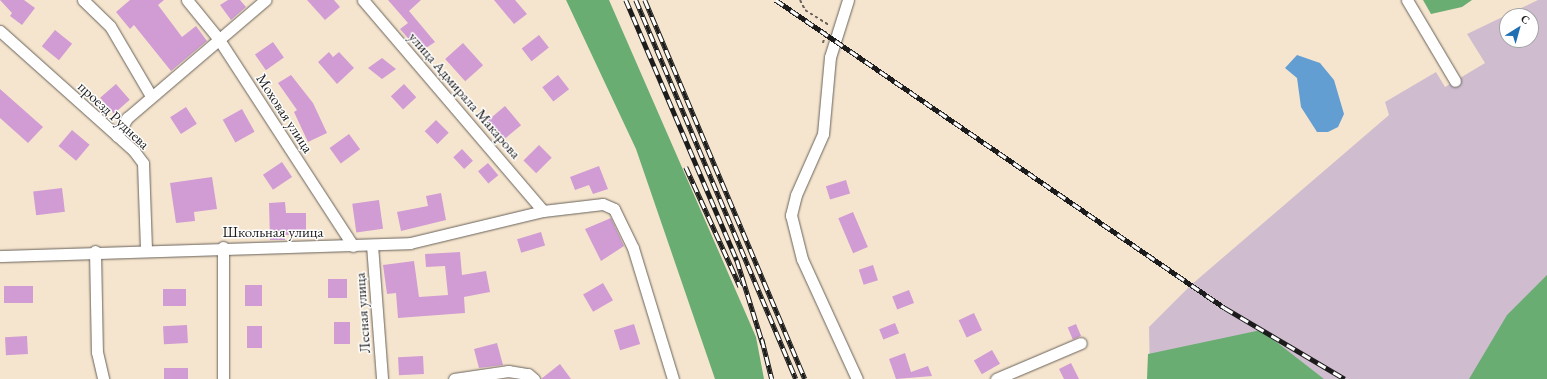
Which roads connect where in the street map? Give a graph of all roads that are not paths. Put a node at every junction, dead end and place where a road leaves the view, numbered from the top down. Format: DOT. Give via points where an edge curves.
graph roads {
  1 [pos="83,0"];
  2 [pos="187,0"];
  3 [pos="266,0"];
  4 [pos="363,0"];
  5 [pos="848,0"];
  6 [pos="1408,0"];
  7 [pos="0,31"];
  8 [pos="218,38"];
  9 [pos="1455,81"];
  10 [pos="151,96"];
  11 [pos="117,136"];
  12 [pos="543,211"];
  13 [pos="353,246"];
  14 [pos="372,246"];
  15 [pos="223,247"];
  16 [pos="146,250"];
  17 [pos="95,251"];
  18 [pos="0,256"];
  19 [pos="1081,343"];
  20 [pos="103,379"];
  21 [pos="223,379"];
  22 [pos="382,379"];
  23 [pos="454,379"];
  24 [pos="534,379"];
  25 [pos="673,379"];
  26 [pos="857,379"];
  27 [pos="996,379"];
  1 -- 10 [label="street" via="110,26"];
  2 -- 8 [label="street, Моховая улица"];
  3 -- 8 [label="street"];
  4 -- 12 [label="street, улица Адмирала Макарова"];
  5 -- 26 [label="street" via="830,57 823,134 796,195 791,215 802,259"];
  6 -- 9 [label="street"];
  7 -- 11 [label="street, проезд Руднева"];
  8 -- 10 [label="street"];
  8 -- 13 [label="street, Моховая улица"];
  10 -- 11 [label="street" via="127,118"];
  11 -- 16 [label="street, проезд Руднева" via="143,162"];
  12 -- 14 [label="street, Школьная улица" via="410,243"];
  12 -- 25 [label="street, Школьная улица" via="603,204 614,209 633,248"];
  13 -- 14 [label="street, Школьная улица"];
  13 -- 15 [label="street, Школьная улица"];
  14 -- 22 [label="street, Лесная улица"];
  15 -- 16 [label="street, Школьная улица"];
  15 -- 21 [label="street"];
  16 -- 17 [label="street, Школьная улица"];
  17 -- 18 [label="street, Школьная улица"];
  17 -- 20 [label="street" via="97,352"];
  19 -- 27 [label="street"];
  23 -- 24 [label="street" via="508,371 528,374"];
}
